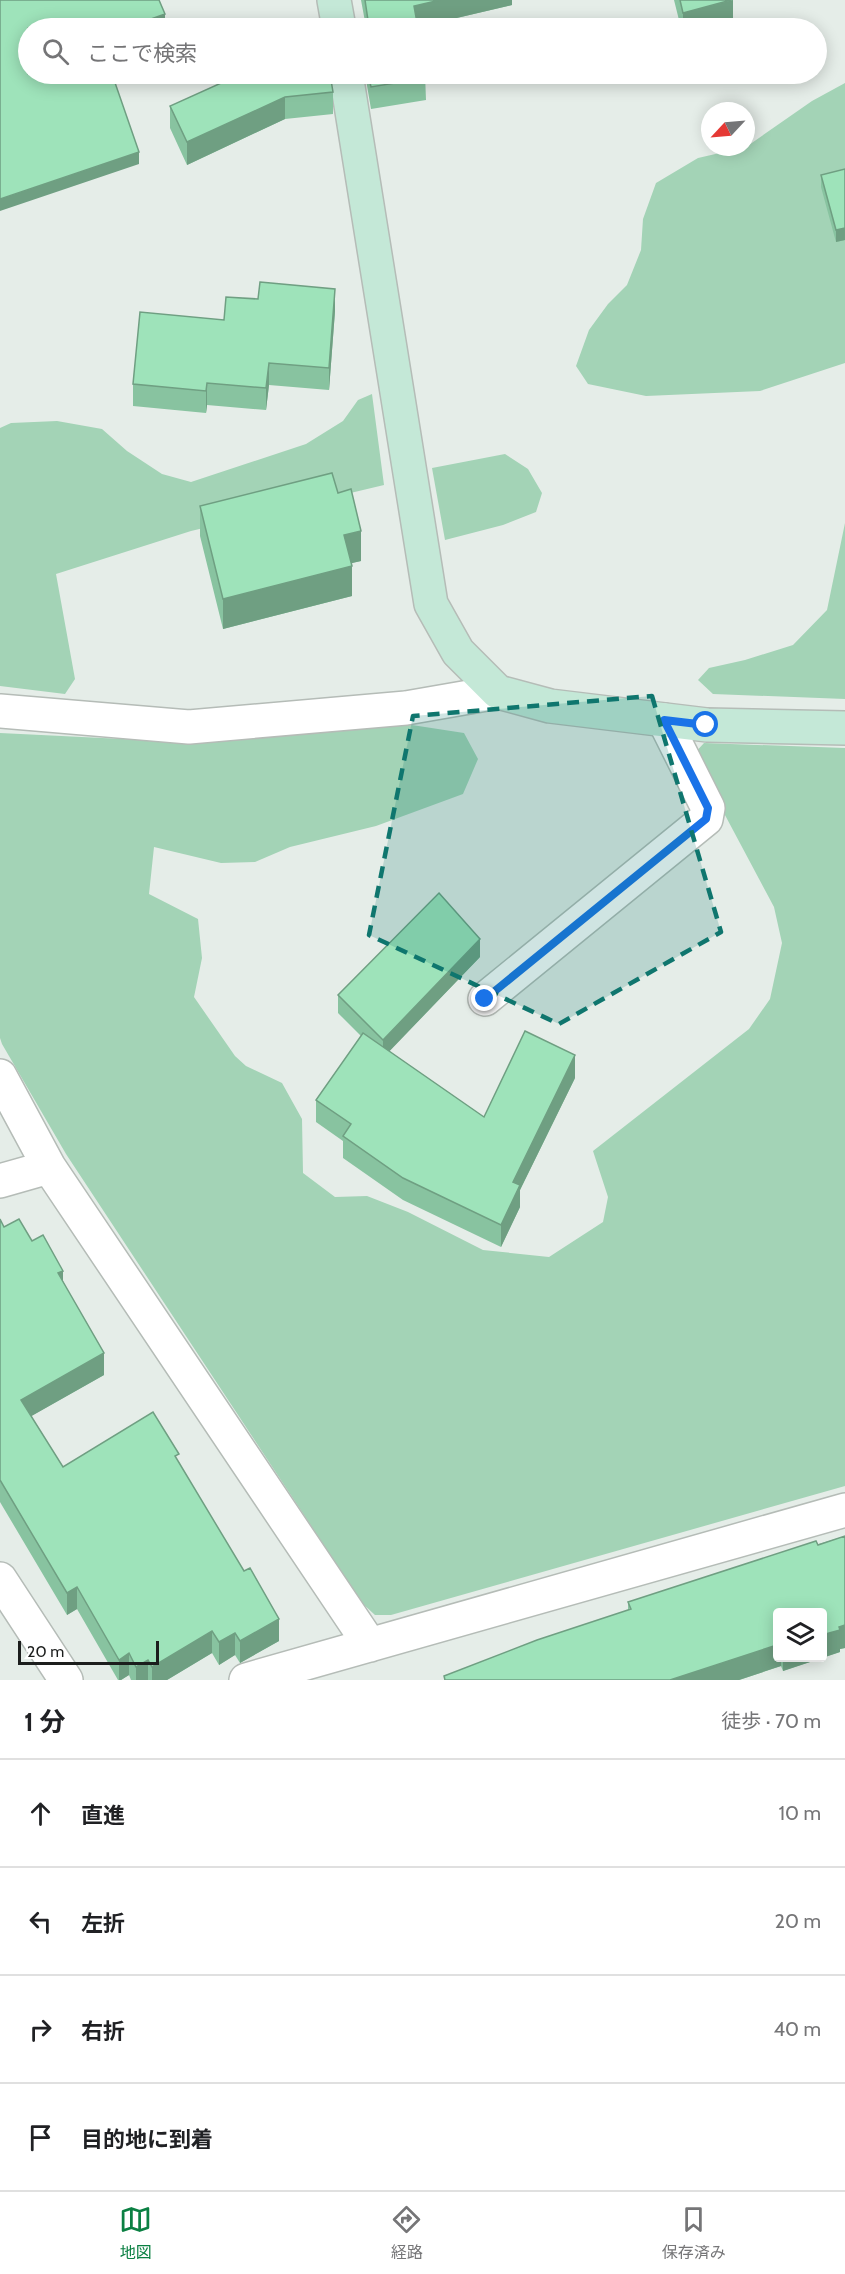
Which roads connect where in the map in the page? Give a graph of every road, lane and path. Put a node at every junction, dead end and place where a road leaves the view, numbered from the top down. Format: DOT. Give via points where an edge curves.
graph roads {
  1 [pos="334,0"];
  2 [pos="337,18"];
  3 [pos="348,84"];
  4 [pos="498,692"];
  5 [pos="0,711"];
  6 [pos="664,720"];
  7 [pos="845,728"];
  8 [pos="485,999"];
  9 [pos="0,1076"];
  10 [pos="49,1167"];
  11 [pos="0,1181"];
  12 [pos="845,1510"];
  13 [pos="0,1579"];
  14 [pos="370,1645"];
  15 [pos="66,1680"];
  16 [pos="246,1680"];
  1 -- 2 [label="street"];
  3 -- 4 [label="street" via="431,603 458,652"];
  4 -- 5 [label="street" via="406,708 189,727"];
  4 -- 6 [label="street" via="550,706"];
  6 -- 7 [label="street" via="706,725"];
  6 -- 8 [label="street" via="708,808 706,819"];
  9 -- 10 [label="street"];
  10 -- 11 [label="street"];
  10 -- 14 [label="street"];
  12 -- 14 [label="street"];
  13 -- 15 [label="street"];
  14 -- 16 [label="street"];
}
